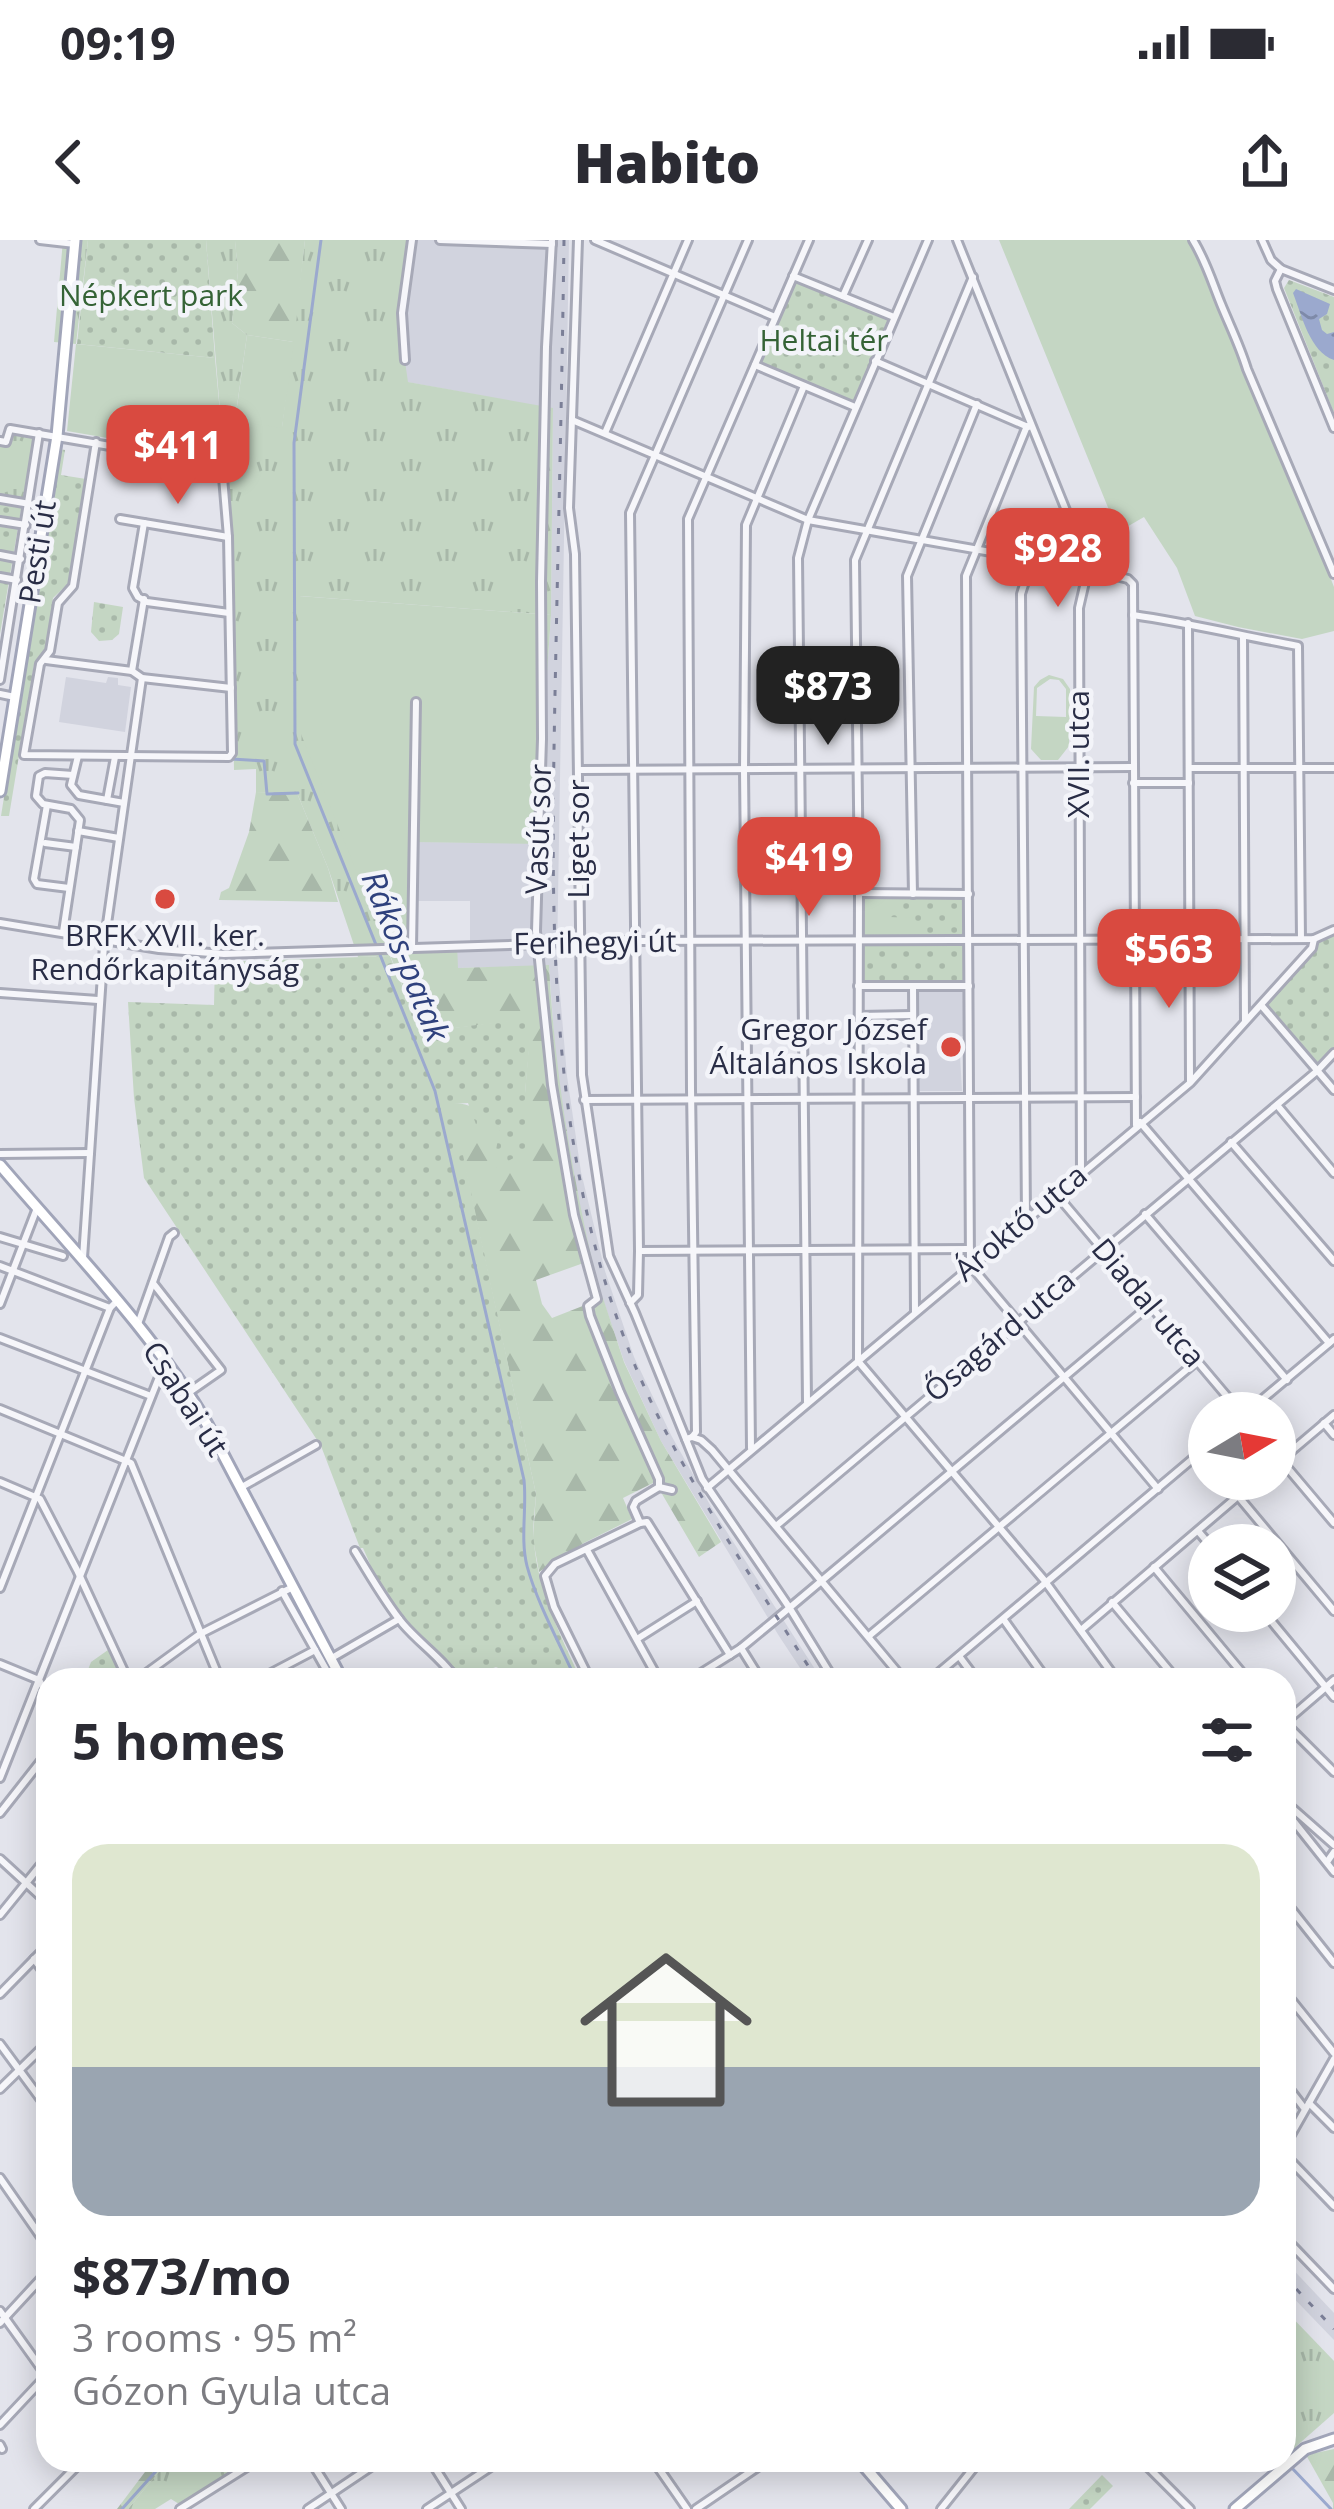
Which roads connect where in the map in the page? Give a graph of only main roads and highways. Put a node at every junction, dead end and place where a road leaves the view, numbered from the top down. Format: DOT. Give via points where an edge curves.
graph roads {
  1 [pos="75,242"];
  2 [pos="0,790"];
  3 [pos="0,1165"];
  4 [pos="335,1668"];
  5 [pos="1334,2439"];
  6 [pos="1296,2456"];
  7 [pos="870,2472"];
  8 [pos="1277,2472"];
  9 [pos="902,2509"];
  10 [pos="1235,2509"];
  1 -- 2 [label="main road, Pesti út" via="57,436"];
  3 -- 4 [label="main road, Csabai út" via="188,1393"];
  5 -- 6 [label="main road"];
  7 -- 9 [label="main road"];
  8 -- 10 [label="main road"];
}
